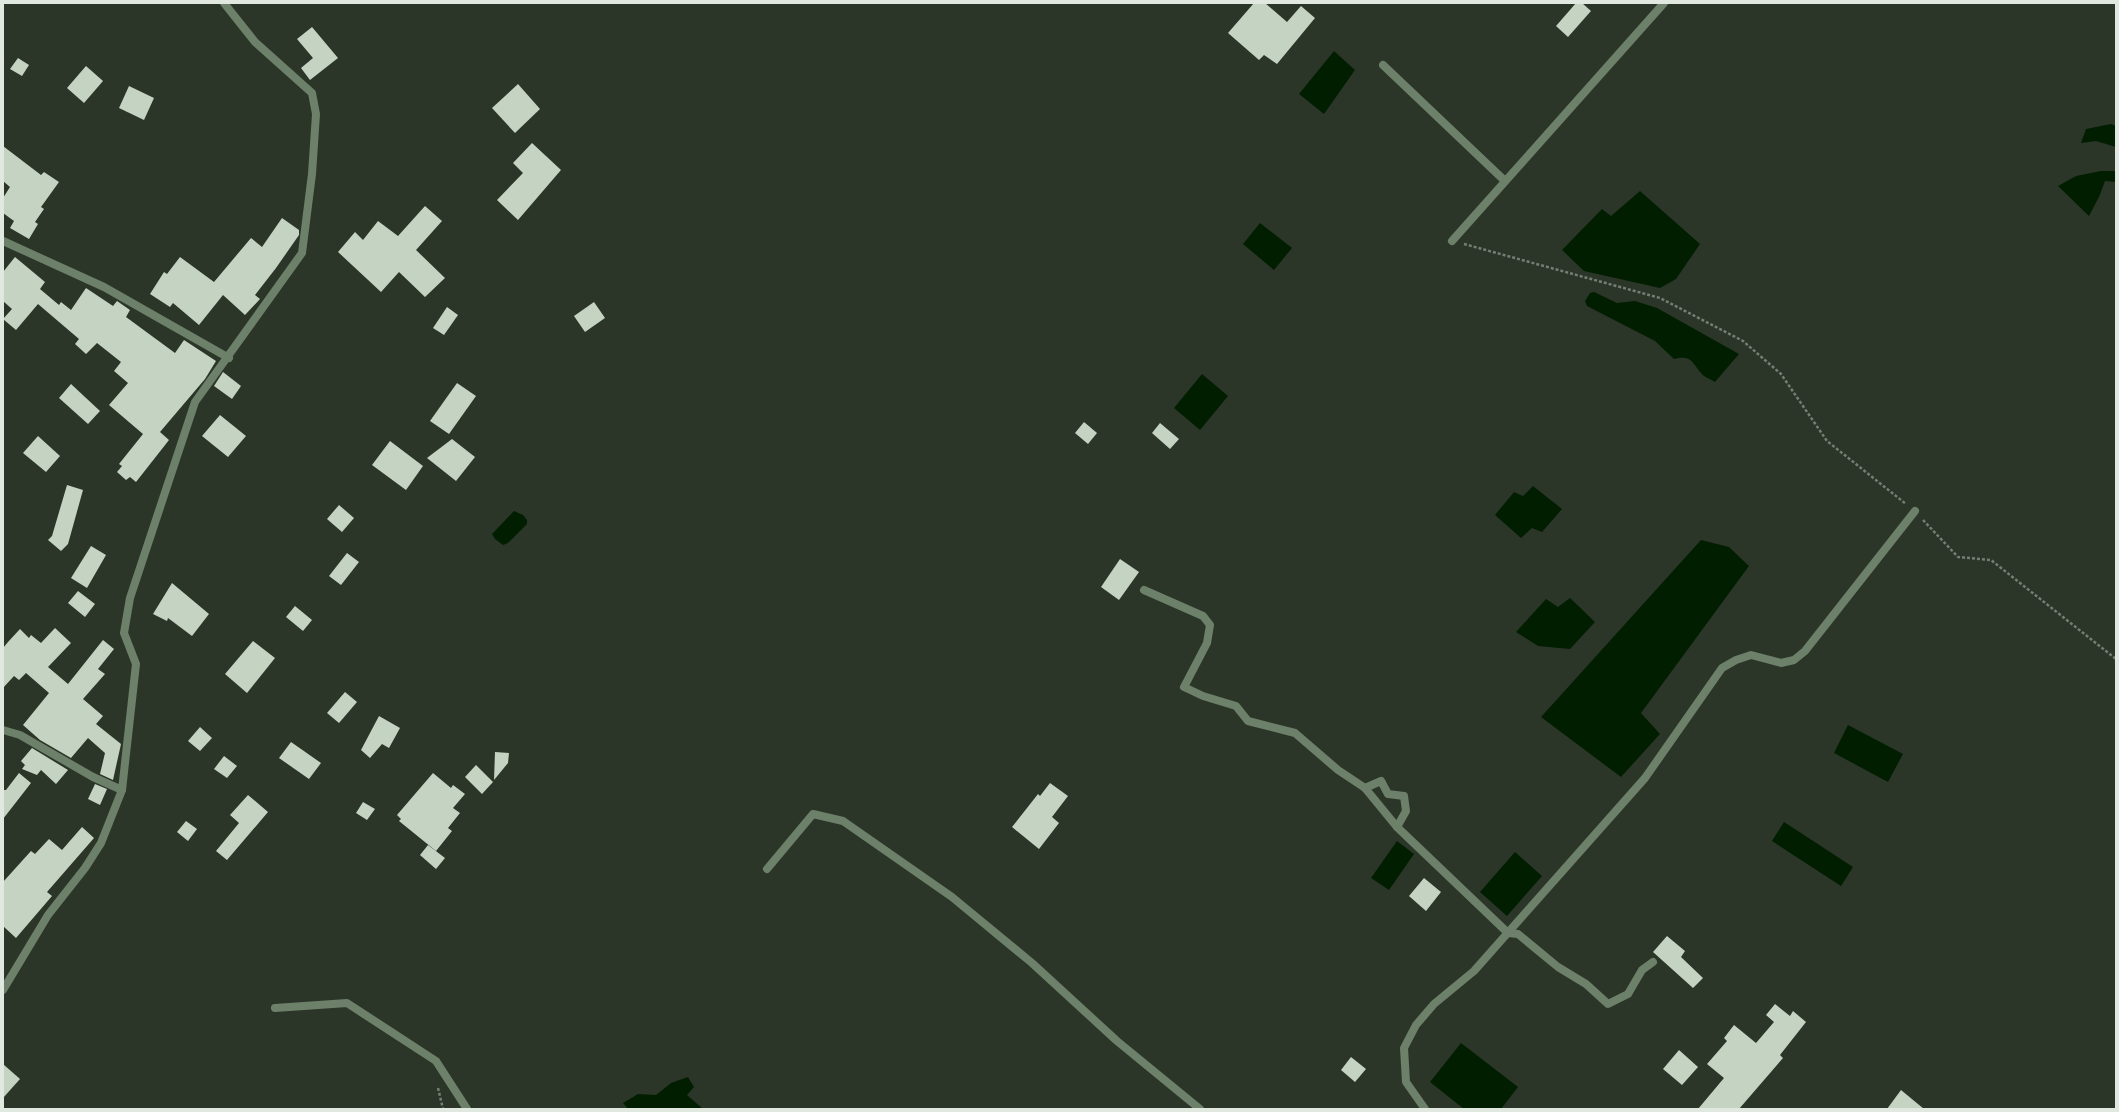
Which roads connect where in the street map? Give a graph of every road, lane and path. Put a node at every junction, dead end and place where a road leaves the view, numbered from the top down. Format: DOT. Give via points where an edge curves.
graph roads {
  1 [pos="224,3"];
  2 [pos="1664,3"];
  3 [pos="1383,65"];
  4 [pos="1505,181"];
  5 [pos="3,241"];
  6 [pos="1452,241"];
  7 [pos="229,358"];
  8 [pos="1915,511"];
  9 [pos="1144,590"];
  10 [pos="2116,659"];
  11 [pos="3,730"];
  12 [pos="1365,788"];
  13 [pos="122,790"];
  14 [pos="1397,827"];
  15 [pos="767,868"];
  16 [pos="1508,933"];
  17 [pos="1653,962"];
  18 [pos="3,990"];
  19 [pos="275,1008"];
  20 [pos="467,1109"];
  21 [pos="1200,1109"];
  22 [pos="1425,1109"];
  1 -- 7 [label="street" via="255,42 312,93 316,114 312,174 302,253"];
  2 -- 4 [label="street"];
  3 -- 4 [label="street"];
  4 -- 6 [label="street"];
  5 -- 7 [label="street" via="104,287"];
  6 -- 8 [label="path" via="1660,298 1743,341 1781,374 1827,441"];
  7 -- 13 [label="street" via="195,402 130,598 124,634 136,664"];
  8 -- 10 [label="path" via="1958,557 1991,560"];
  8 -- 16 [label="street" via="1805,651 1794,660 1781,663 1751,654 1722,668 1645,778"];
  9 -- 12 [label="street" via="1203,616 1210,625 1207,643 1184,687 1236,706 1248,720 1295,733 1338,770"];
  11 -- 13 [label="street" via="20,735 93,777"];
  12 -- 14 [label="street"];
  12 -- 14 [label="street" via="1381,780 1388,794 1404,796 1406,811"];
  13 -- 18 [label="street" via="101,843 48,915"];
  14 -- 16 [label="street"];
  15 -- 21 [label="street" via="813,814 843,821 952,897 1032,963 1117,1041"];
  16 -- 17 [label="street" via="1518,934 1558,967 1586,984 1608,1004 1628,994 1642,970"];
  16 -- 22 [label="street" via="1474,971 1434,1004 1416,1025 1404,1048 1406,1082"];
  19 -- 20 [label="street" via="347,1003 436,1061"];
}
